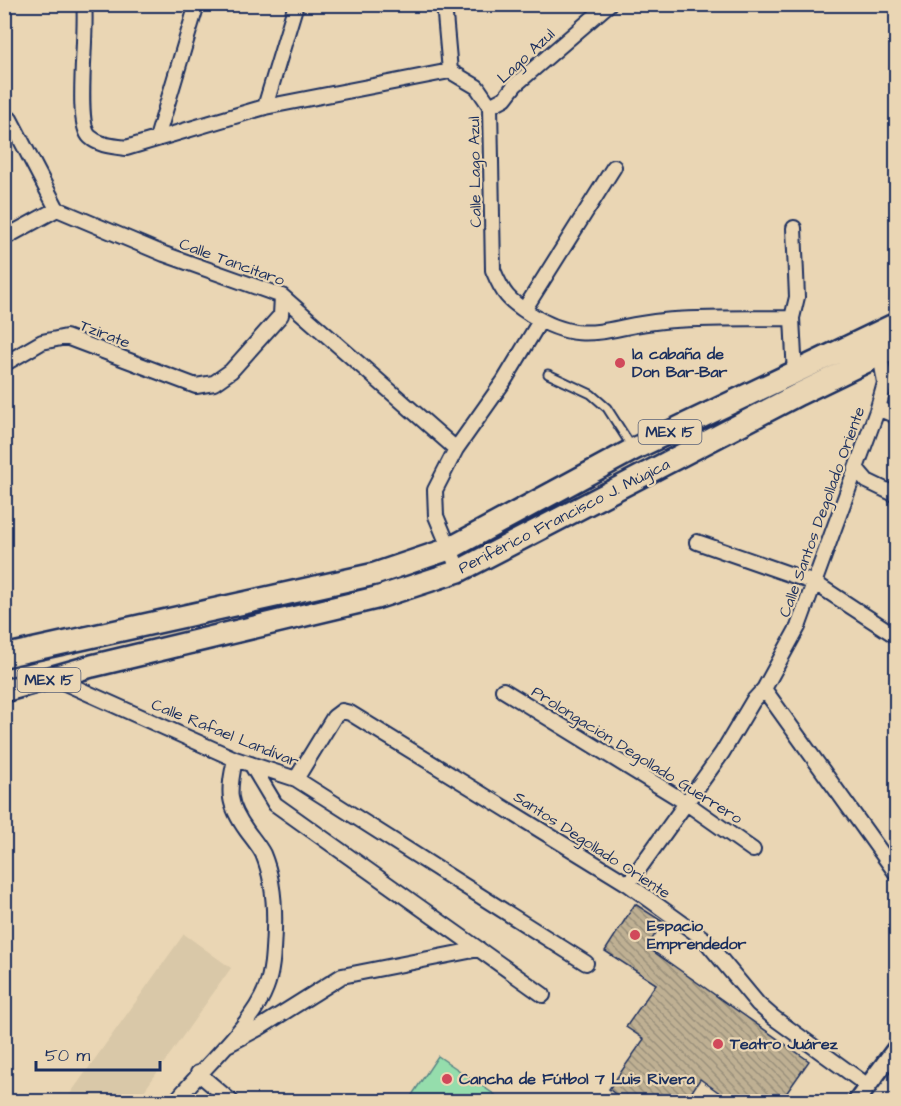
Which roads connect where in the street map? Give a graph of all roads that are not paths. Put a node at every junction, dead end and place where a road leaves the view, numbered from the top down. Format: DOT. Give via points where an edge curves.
graph roads {
  1 [pos="84,4"];
  2 [pos="197,4"];
  3 [pos="296,4"];
  4 [pos="444,4"];
  5 [pos="609,4"];
  6 [pos="450,71"];
  7 [pos="490,106"];
  8 [pos="265,107"];
  9 [pos="4,115"];
  10 [pos="157,138"];
  11 [pos="614,167"];
  12 [pos="57,209"];
  13 [pos="795,228"];
  14 [pos="4,238"];
  15 [pos="282,296"];
  16 [pos="524,310"];
  17 [pos="792,318"];
  18 [pos="540,321"];
  19 [pos="897,324"];
  20 [pos="889,350"];
  21 [pos="4,364"];
  22 [pos="548,374"];
  23 [pos="795,375"];
  24 [pos="878,408"];
  25 [pos="897,416"];
  26 [pos="456,449"];
  27 [pos="634,449"];
  28 [pos="856,468"];
  29 [pos="897,495"];
  30 [pos="697,542"];
  31 [pos="449,549"];
  32 [pos="459,571"];
  33 [pos="815,583"];
  34 [pos="897,636"];
  35 [pos="4,656"];
  36 [pos="54,678"];
  37 [pos="503,690"];
  38 [pos="764,690"];
  39 [pos="4,691"];
  40 [pos="236,759"];
  41 [pos="251,764"];
  42 [pos="296,779"];
  43 [pos="685,802"];
  44 [pos="753,849"];
  45 [pos="897,873"];
  46 [pos="627,884"];
  47 [pos="479,950"];
  48 [pos="586,963"];
  49 [pos="543,995"];
  50 [pos="225,1046"];
  51 [pos="897,1048"];
  52 [pos="198,1073"];
  53 [pos="868,1086"];
  54 [pos="175,1101"];
  55 [pos="232,1101"];
  56 [pos="856,1101"];
  1 -- 10 [label="street" via="82,103 87,132 105,145 126,148"];
  2 -- 10 [label="street"];
  3 -- 8 [label="street"];
  4 -- 6 [label="street"];
  5 -- 7 [label="street, Lago Azul" via="505,98"];
  6 -- 7 [label="street, Calle Lago Azul" via="477,87"];
  6 -- 8 [label="street"];
  7 -- 16 [label="street, Calle Lago Azul" via="493,270 511,303"];
  8 -- 10 [label="street"];
  9 -- 12 [label="street" via="10,119"];
  11 -- 16 [label="street"];
  12 -- 14 [label="street"];
  12 -- 15 [label="street, Calle Tancítaro" via="164,254"];
  13 -- 17 [label="street" via="797,297"];
  15 -- 21 [label="street, Tzirate" via="281,315 244,357 214,383 196,386 66,338 42,342"];
  15 -- 26 [label="street, Calle Tancítaro"];
  16 -- 18 [label="street, Calle Lago Azul"];
  17 -- 18 [label="street, Calle Lago Azul" via="668,320 573,334"];
  17 -- 23 [label="street"];
  18 -- 26 [label="street"];
  19 -- 23 [label="main road, Periférico Francisco J. Múgica / MEX 15"];
  20 -- 24 [label="street, Calle Santos Degollado Oriente"];
  20 -- 32 [label="main road, Periférico Francisco J. Múgica / MEX 15"];
  22 -- 27 [label="lane" via="591,394 607,408"];
  23 -- 27 [label="main road, Periférico Francisco J. Múgica / MEX 15"];
  24 -- 25 [label="street"];
  24 -- 28 [label="street, Calle Santos Degollado Oriente"];
  26 -- 31 [label="street" via="435,490 436,516"];
  27 -- 31 [label="main road, Periférico Francisco J. Múgica / MEX 15"];
  28 -- 29 [label="street" via="867,481"];
  28 -- 33 [label="street, Calle Santos Degollado Oriente"];
  30 -- 33 [label="street"];
  31 -- 32 [label="street"];
  31 -- 35 [label="main road, Periférico Francisco J. Múgica / MEX 15" via="375,574"];
  32 -- 36 [label="main road, Periférico Francisco J. Múgica / MEX 15" via="376,598"];
  33 -- 34 [label="street"];
  33 -- 38 [label="street, Calle Santos Degollado Oriente" via="798,627"];
  36 -- 39 [label="main road, Periférico Francisco J. Múgica / MEX 15"];
  36 -- 40 [label="street, Calle Rafael Landívar"];
  37 -- 43 [label="street, Prolongación Degollado Guerrero"];
  38 -- 43 [label="street, Calle Santos Degollado Oriente"];
  38 -- 45 [label="street"];
  40 -- 41 [label="street, Calle Rafael Landívar"];
  40 -- 50 [label="street" via="230,800 234,813 262,852 275,912 273,962 266,989"];
  41 -- 42 [label="street, Calle Rafael Landívar"];
  41 -- 47 [label="street" via="275,804"];
  42 -- 46 [label="street, Santos Degollado Oriente" via="334,717 342,711 350,713"];
  42 -- 48 [label="street, Calle Rafael Landívar"];
  43 -- 44 [label="street, Prolongación Degollado Guerrero"];
  43 -- 46 [label="street, Calle Santos Degollado Oriente"];
  46 -- 53 [label="street, Santos Degollado Oriente" via="704,939 774,1018"];
  47 -- 49 [label="street"];
  47 -- 50 [label="street" via="342,976"];
  50 -- 52 [label="street"];
  51 -- 53 [label="street"];
  52 -- 54 [label="street"];
  52 -- 55 [label="street"];
  53 -- 56 [label="street"];
}
